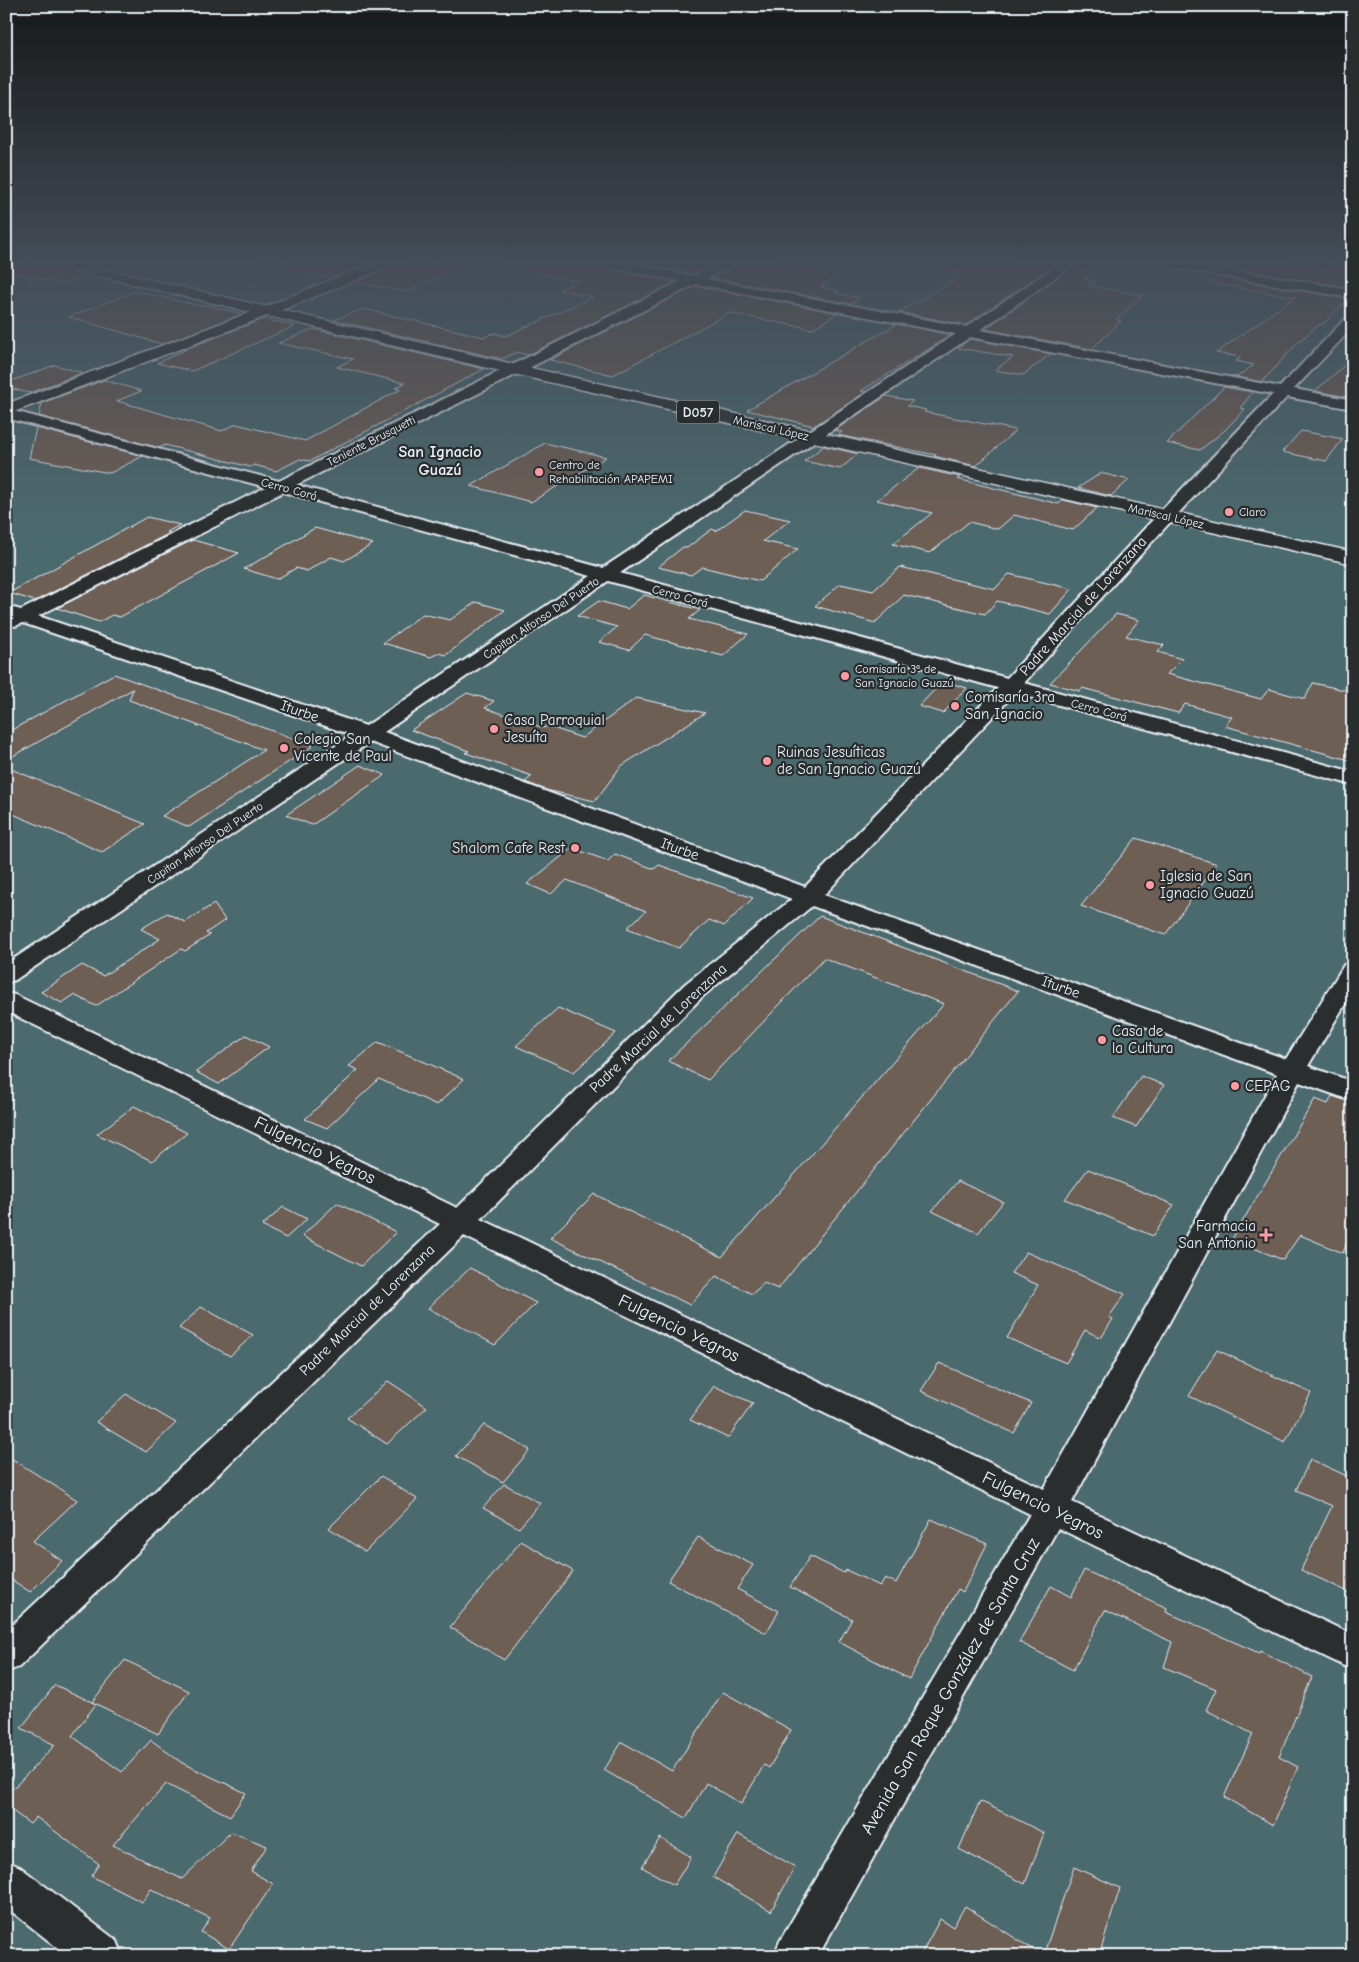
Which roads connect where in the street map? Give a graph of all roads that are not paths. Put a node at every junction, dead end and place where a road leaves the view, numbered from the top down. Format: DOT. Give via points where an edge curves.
graph roads {
  1 [pos="150,351"];
  2 [pos="158,351"];
  3 [pos="435,351"];
  4 [pos="550,351"];
  5 [pos="941,351"];
  6 [pos="1066,351"];
  7 [pos="1322,351"];
  8 [pos="512,369"];
  9 [pos="1282,392"];
  10 [pos="6,404"];
  11 [pos="1353,405"];
  12 [pos="6,411"];
  13 [pos="810,437"];
  14 [pos="281,486"];
  15 [pos="1166,516"];
  16 [pos="1353,558"];
  17 [pos="604,575"];
  18 [pos="12,617"];
  19 [pos="1011,686"];
  20 [pos="369,734"];
  21 [pos="1353,779"];
  22 [pos="809,897"];
  23 [pos="1353,970"];
  24 [pos="6,975"];
  25 [pos="6,1001"];
  26 [pos="1292,1071"];
  27 [pos="1353,1092"];
  28 [pos="461,1220"];
  29 [pos="1050,1510"];
  30 [pos="1353,1653"];
  31 [pos="6,1655"];
  32 [pos="6,1881"];
  33 [pos="102,1956"];
  34 [pos="795,1956"];
  1 -- 10 [label="main road"];
  2 -- 12 [label="main road"];
  3 -- 8 [label="main road, Mariscal López / D057"];
  4 -- 8 [label="street, Teniente Brusquetti"];
  5 -- 13 [label="street, Capitan Alfonso Del Puerto"];
  6 -- 9 [label="street"];
  7 -- 9 [label="street, Padre Marcial de Lorenzana"];
  8 -- 13 [label="main road, Mariscal López / D057"];
  8 -- 14 [label="street, Teniente Brusquetti"];
  9 -- 11 [label="street"];
  9 -- 15 [label="street, Padre Marcial de Lorenzana"];
  12 -- 14 [label="street, Cerro Corá"];
  13 -- 15 [label="main road, Mariscal López / D057"];
  13 -- 17 [label="street, Capitan Alfonso Del Puerto"];
  14 -- 17 [label="street, Cerro Corá"];
  14 -- 18 [label="street, Teniente Brusquetti"];
  15 -- 16 [label="main road, Mariscal López / D057"];
  15 -- 19 [label="street, Padre Marcial de Lorenzana"];
  17 -- 19 [label="street, Cerro Corá"];
  17 -- 20 [label="street, Capitan Alfonso Del Puerto"];
  18 -- 20 [label="street, Iturbe"];
  19 -- 21 [label="street, Cerro Corá"];
  19 -- 22 [label="street, Padre Marcial de Lorenzana"];
  20 -- 22 [label="street, Iturbe"];
  20 -- 24 [label="street, Capitan Alfonso Del Puerto"];
  22 -- 26 [label="street, Iturbe"];
  22 -- 28 [label="street, Padre Marcial de Lorenzana" via="694,990"];
  23 -- 26 [label="street, Avenida San Roque González de Santa Cruz"];
  25 -- 28 [label="street, Fulgencio Yegros"];
  26 -- 27 [label="street, Iturbe"];
  26 -- 29 [label="street, Avenida San Roque González de Santa Cruz"];
  28 -- 29 [label="street, Fulgencio Yegros"];
  28 -- 31 [label="street, Padre Marcial de Lorenzana"];
  29 -- 30 [label="street, Fulgencio Yegros"];
  29 -- 34 [label="street, Avenida San Roque González de Santa Cruz"];
  32 -- 33 [label="street"];
}
